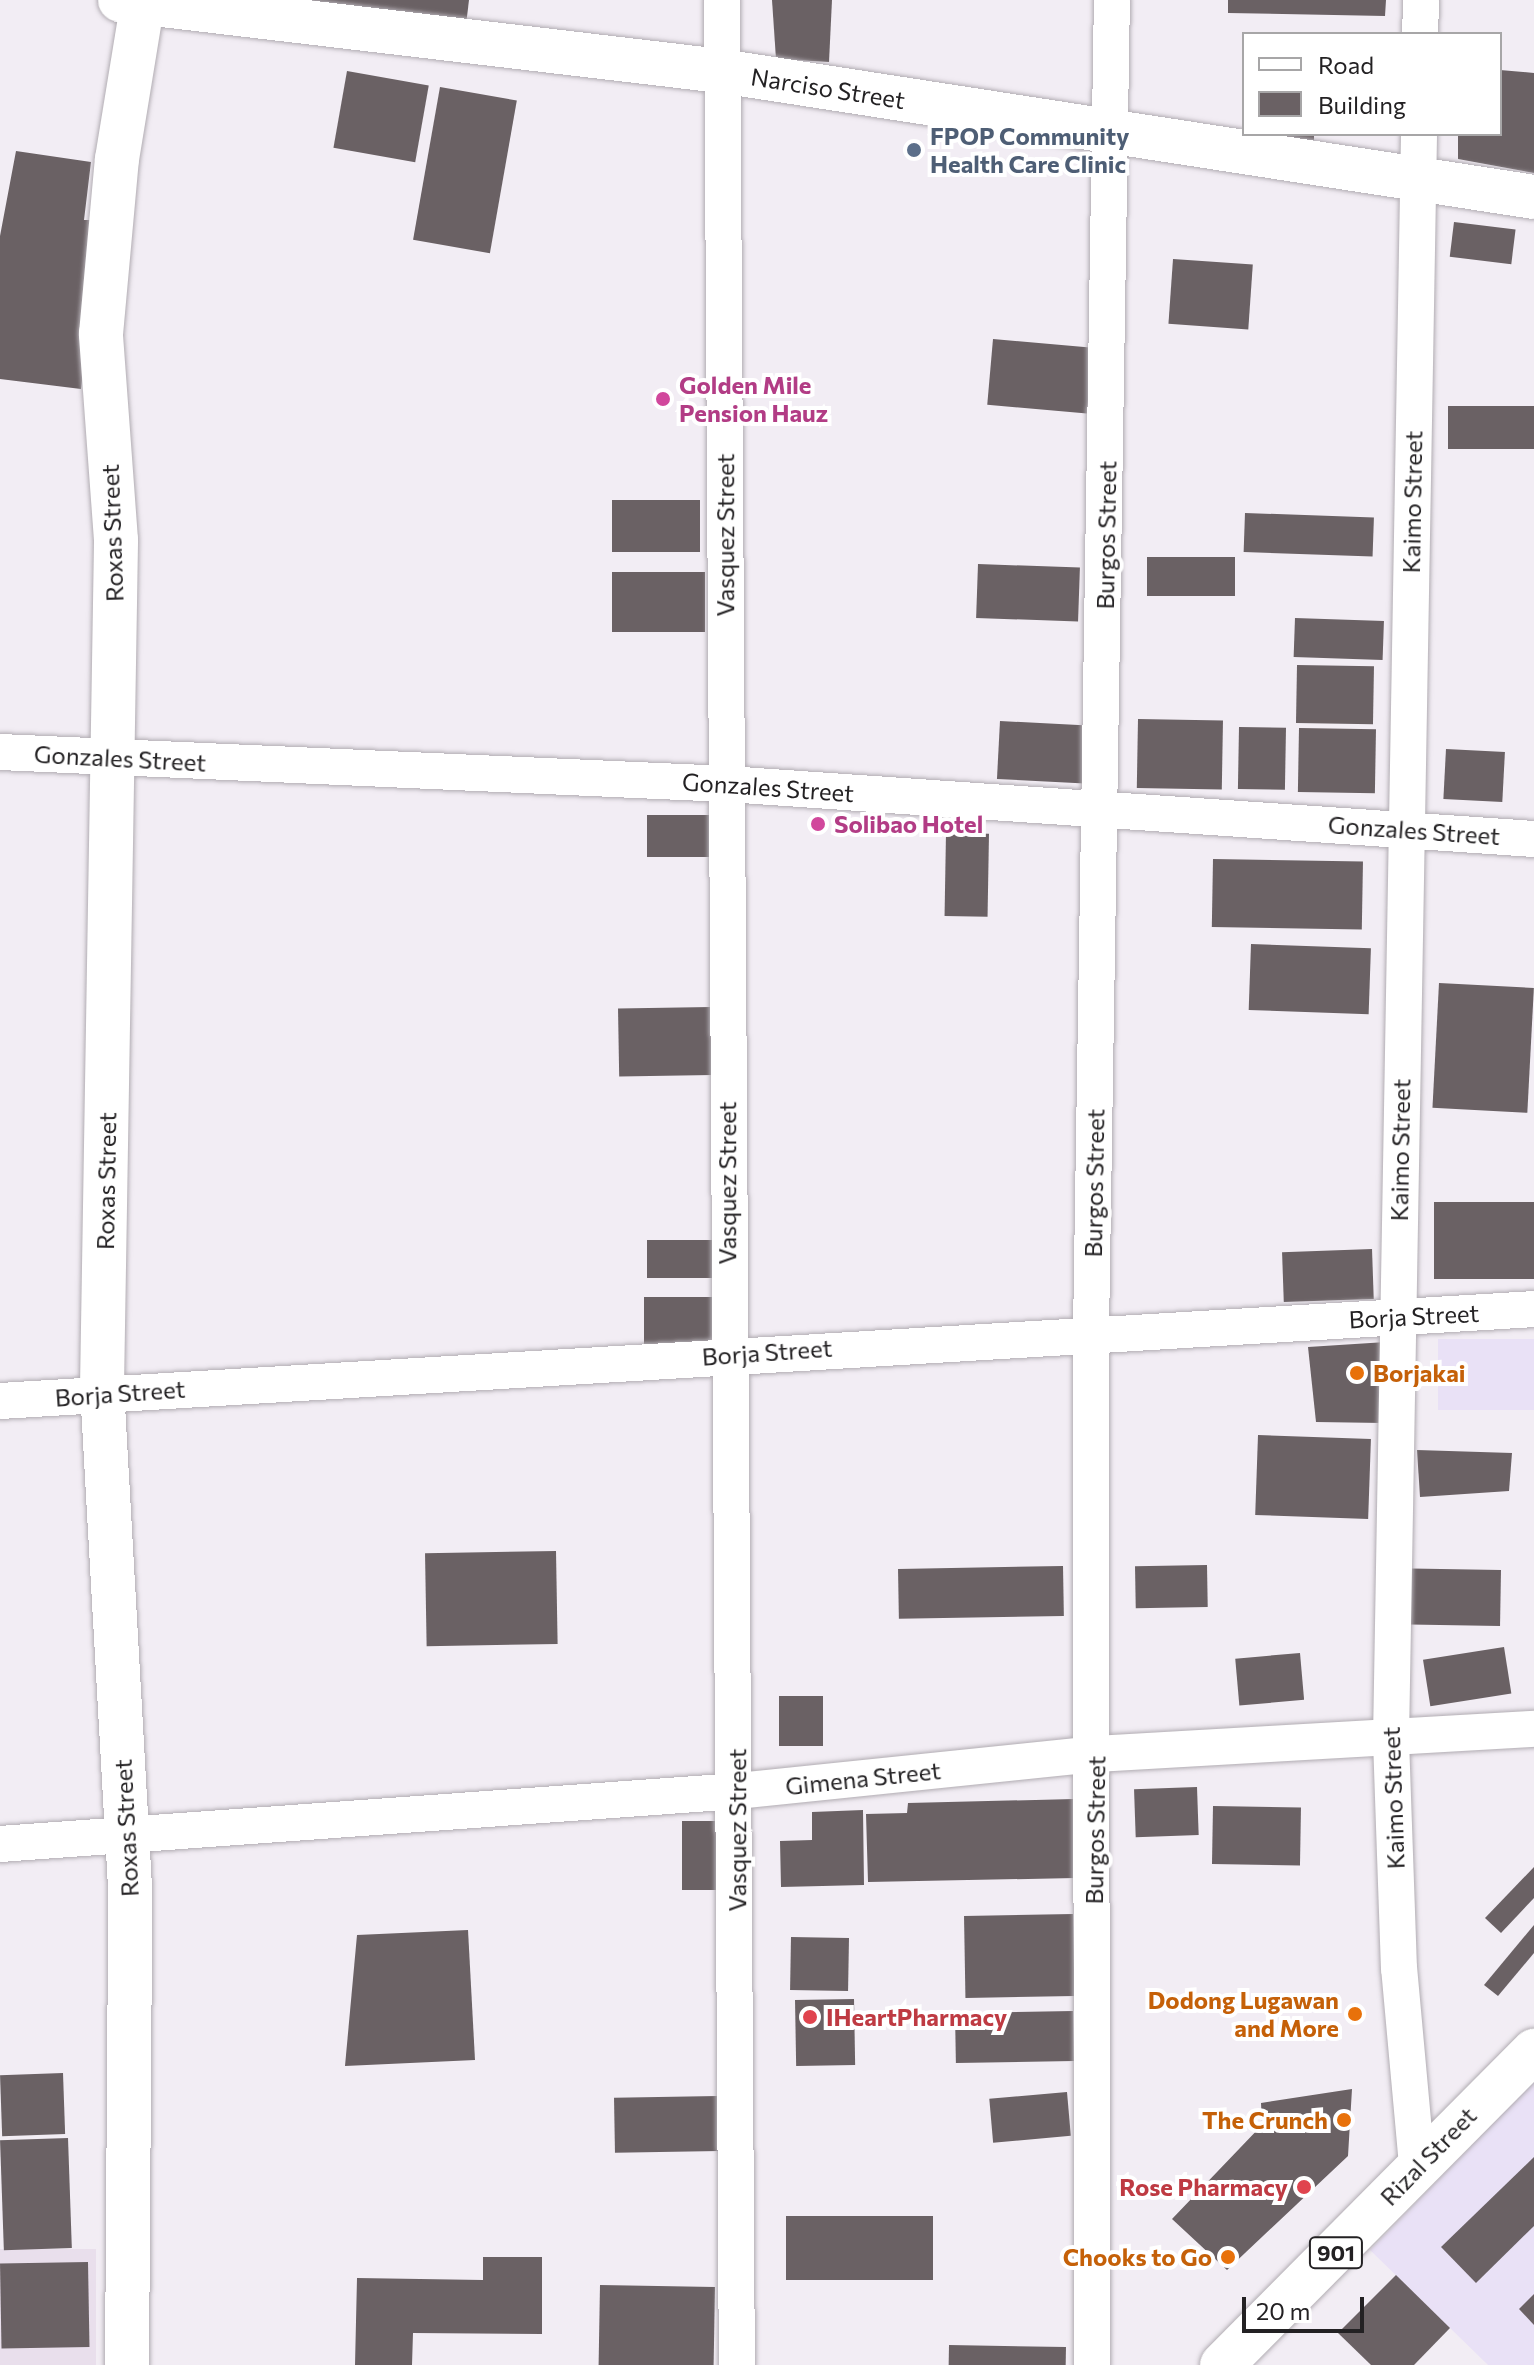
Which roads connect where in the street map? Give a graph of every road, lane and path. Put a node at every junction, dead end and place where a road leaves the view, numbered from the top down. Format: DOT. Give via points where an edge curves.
graph roads {
  1 [pos="722,0"];
  2 [pos="1112,0"];
  3 [pos="1421,0"];
  4 [pos="135,1"];
  5 [pos="1420,32"];
  6 [pos="721,71"];
  7 [pos="1114,133"];
  8 [pos="1419,136"];
  9 [pos="1419,179"];
  10 [pos="1534,197"];
  11 [pos="0,752"];
  12 [pos="113,758"];
  13 [pos="727,784"];
  14 [pos="1101,811"];
  15 [pos="1405,827"];
  16 [pos="1534,839"];
  17 [pos="1534,1309"];
  18 [pos="1397,1317"];
  19 [pos="1091,1331"];
  20 [pos="727,1355"];
  21 [pos="102,1394"];
  22 [pos="0,1401"];
  23 [pos="1534,1729"];
  24 [pos="1391,1739"];
  25 [pos="1096,1754"];
  26 [pos="737,1791"];
  27 [pos="127,1839"];
  28 [pos="0,1844"];
  29 [pos="1534,2051"];
  30 [pos="1417,2165"];
  31 [pos="127,2365"];
  32 [pos="737,2365"];
  33 [pos="1092,2365"];
  34 [pos="1222,2365"];
  1 -- 6 [label="street, Vasquez Street"];
  2 -- 7 [label="street, Burgos Street"];
  3 -- 5 [label="street"];
  4 -- 6 [label="street, Narciso Street"];
  4 -- 12 [label="street, Roxas Street" via="101,334 116,540"];
  6 -- 7 [label="street, Narciso Street"];
  6 -- 13 [label="street, Vasquez Street"];
  7 -- 9 [label="street, Narciso Street"];
  7 -- 14 [label="street, Burgos Street"];
  8 -- 9 [label="street, Kaimo Street"];
  9 -- 10 [label="street, Narciso Street"];
  9 -- 15 [label="street, Kaimo Street"];
  11 -- 12 [label="street, Gonzales Street"];
  12 -- 13 [label="street, Gonzales Street"];
  12 -- 21 [label="street, Roxas Street"];
  13 -- 14 [label="street, Gonzales Street"];
  13 -- 20 [label="street, Vasquez Street"];
  14 -- 15 [label="street, Gonzales Street"];
  14 -- 19 [label="street, Burgos Street"];
  15 -- 16 [label="street, Gonzales Street"];
  15 -- 18 [label="street, Kaimo Street"];
  17 -- 18 [label="street, Borja Street"];
  18 -- 19 [label="street, Borja Street"];
  18 -- 24 [label="street, Kaimo Street"];
  19 -- 20 [label="street, Borja Street"];
  19 -- 25 [label="street, Burgos Street"];
  20 -- 21 [label="street, Borja Street"];
  20 -- 26 [label="street, Vasquez Street"];
  21 -- 22 [label="street, Borja Street"];
  21 -- 27 [label="street, Roxas Street"];
  23 -- 24 [label="street, Gimena Street"];
  24 -- 25 [label="street, Gimena Street"];
  24 -- 30 [label="street, Kaimo Street" via="1399,1969"];
  25 -- 26 [label="street, Gimena Street"];
  25 -- 33 [label="street, Burgos Street"];
  26 -- 27 [label="street, Gimena Street"];
  26 -- 32 [label="street, Vasquez Street"];
  27 -- 28 [label="street, Gimena Street"];
  27 -- 31 [label="street, Roxas Street"];
  29 -- 30 [label="street, Rizal Street / 901"];
  30 -- 34 [label="street, Rizal Street / 901"];
}
